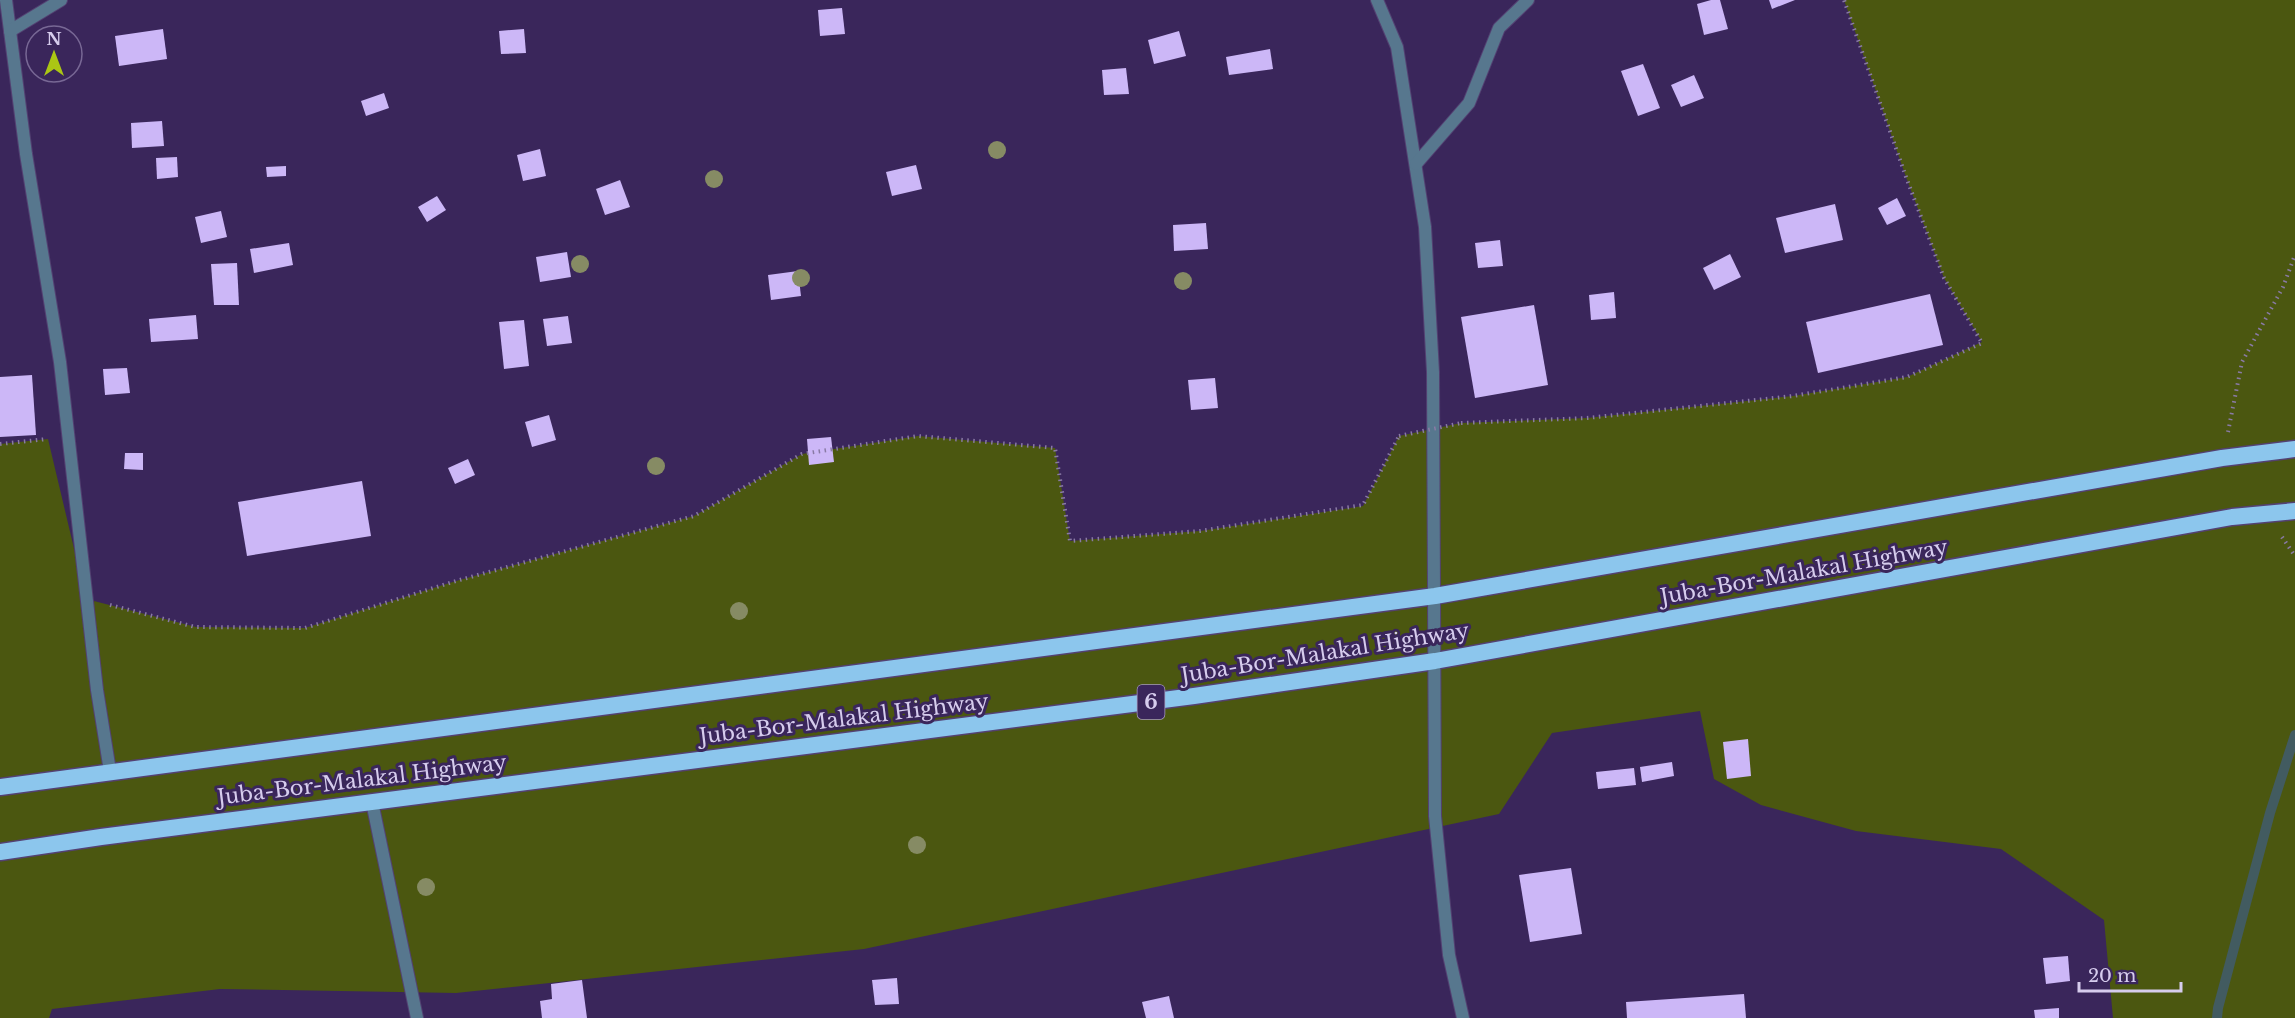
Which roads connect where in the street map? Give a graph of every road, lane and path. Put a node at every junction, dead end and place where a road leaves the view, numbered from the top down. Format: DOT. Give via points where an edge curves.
graph roads {
  1 [pos="6,0"];
  2 [pos="61,0"];
  3 [pos="1377,0"];
  4 [pos="1528,0"];
  5 [pos="1844,0"];
  6 [pos="10,31"];
  7 [pos="1416,164"];
  8 [pos="2295,255"];
  9 [pos="0,444"];
  10 [pos="2295,449"];
  11 [pos="51,450"];
  12 [pos="2222,458"];
  13 [pos="2295,511"];
  14 [pos="1434,596"];
  15 [pos="86,599"];
  16 [pos="1435,661"];
  17 [pos="110,771"];
  18 [pos="0,787"];
  19 [pos="372,802"];
  20 [pos="0,852"];
  21 [pos="417,1018"];
  22 [pos="1463,1018"];
  1 -- 6 [label="street"];
  2 -- 6 [label="street"];
  3 -- 7 [label="street" via="1397,46"];
  4 -- 7 [label="street" via="1499,28 1469,103"];
  5 -- 15 [label="path, bridge" via="1944,278 1982,343 1907,377 1793,396 1587,418 1461,423 1399,436 1363,506 1200,531 1070,541 1055,448 918,436 802,454 694,516 456,581 305,628 195,627"];
  6 -- 15 [label="street" via="60,362"];
  7 -- 14 [label="street" via="1425,227 1433,372"];
  8 -- 12 [label="path" via="2283,287 2242,362"];
  9 -- 11 [label="path" via="48,439"];
  10 -- 12 [label="highway, Juba-Bor-Malakal Highway"];
  12 -- 14 [label="highway, Juba-Bor-Malakal Highway"];
  13 -- 16 [label="highway, Juba-Bor-Malakal Highway / 6" via="2232,517"];
  14 -- 16 [label="street"];
  14 -- 17 [label="highway, Juba-Bor-Malakal Highway"];
  15 -- 17 [label="street"];
  16 -- 19 [label="highway, Juba-Bor-Malakal Highway / 6" via="1194,696"];
  16 -- 22 [label="street" via="1435,816 1449,955"];
  17 -- 18 [label="highway, Juba-Bor-Malakal Highway"];
  19 -- 20 [label="highway, Juba-Bor-Malakal Highway / 6"];
  19 -- 21 [label="street"];
}
